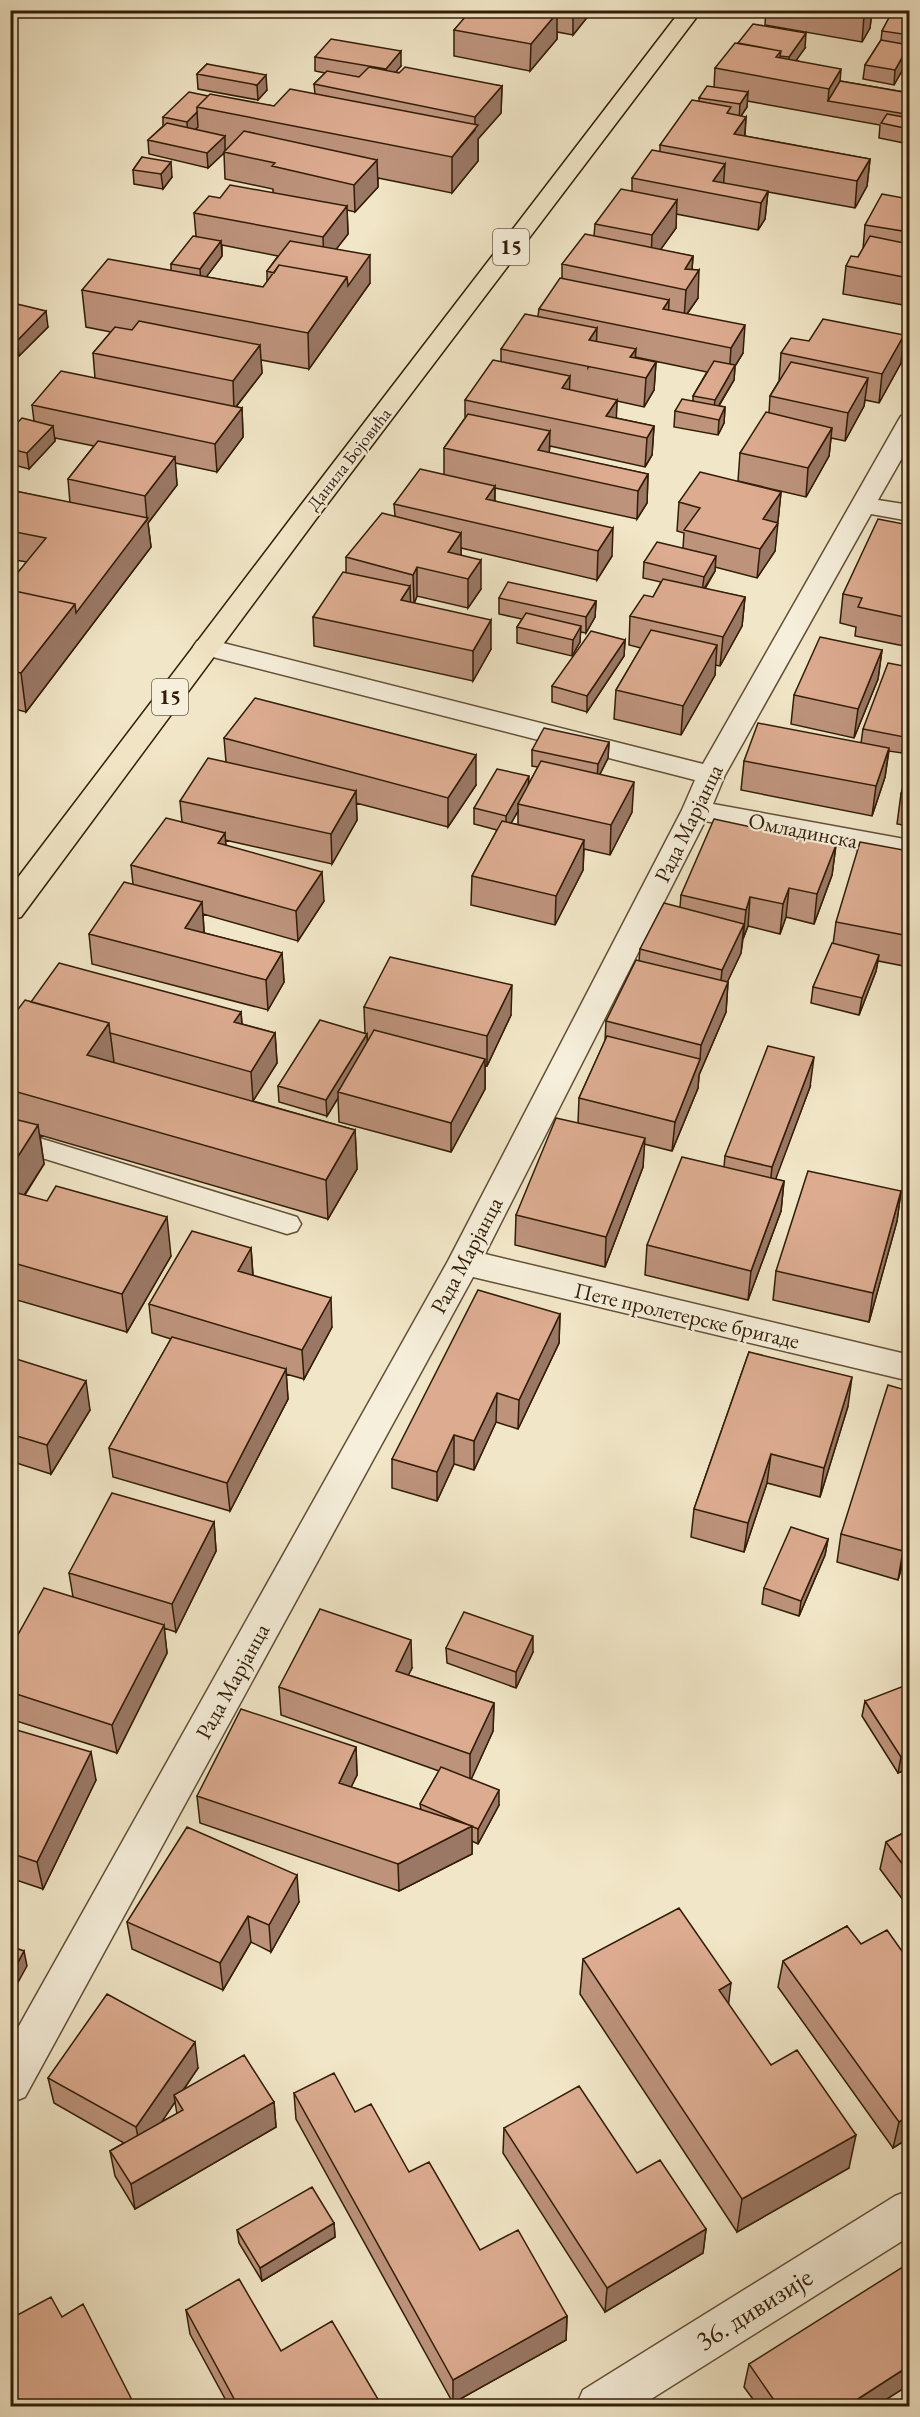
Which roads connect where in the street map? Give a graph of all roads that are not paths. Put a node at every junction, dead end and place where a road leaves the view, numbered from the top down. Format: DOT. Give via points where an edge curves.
graph roads {
  1 [pos="692,10"];
  2 [pos="909,421"];
  3 [pos="862,505"];
  4 [pos="909,513"];
  5 [pos="207,647"];
  6 [pos="711,775"];
  7 [pos="696,810"];
  8 [pos="909,850"];
  9 [pos="10,910"];
  10 [pos="10,1138"];
  11 [pos="286,1224"];
  12 [pos="464,1262"];
  13 [pos="909,1368"];
  14 [pos="10,2083"];
  15 [pos="909,2211"];
  16 [pos="599,2406"];
  1 -- 5 [label="main road, Данила Бојовића / 15"];
  2 -- 3 [label="street, Рада Марјанца"];
  3 -- 4 [label="street"];
  3 -- 6 [label="street, Рада Марјанца"];
  5 -- 6 [label="street"];
  5 -- 9 [label="main road, Данила Бојовића / 15"];
  6 -- 7 [label="street, Рада Марјанца"];
  7 -- 8 [label="street, Омладинска"];
  7 -- 12 [label="street, Рада Марјанца"];
  10 -- 11 [label="lane"];
  12 -- 13 [label="street, Пете пролетерске бригаде"];
  12 -- 14 [label="street, Рада Марјанца"];
  15 -- 16 [label="street, 36. дивизије"];
}
